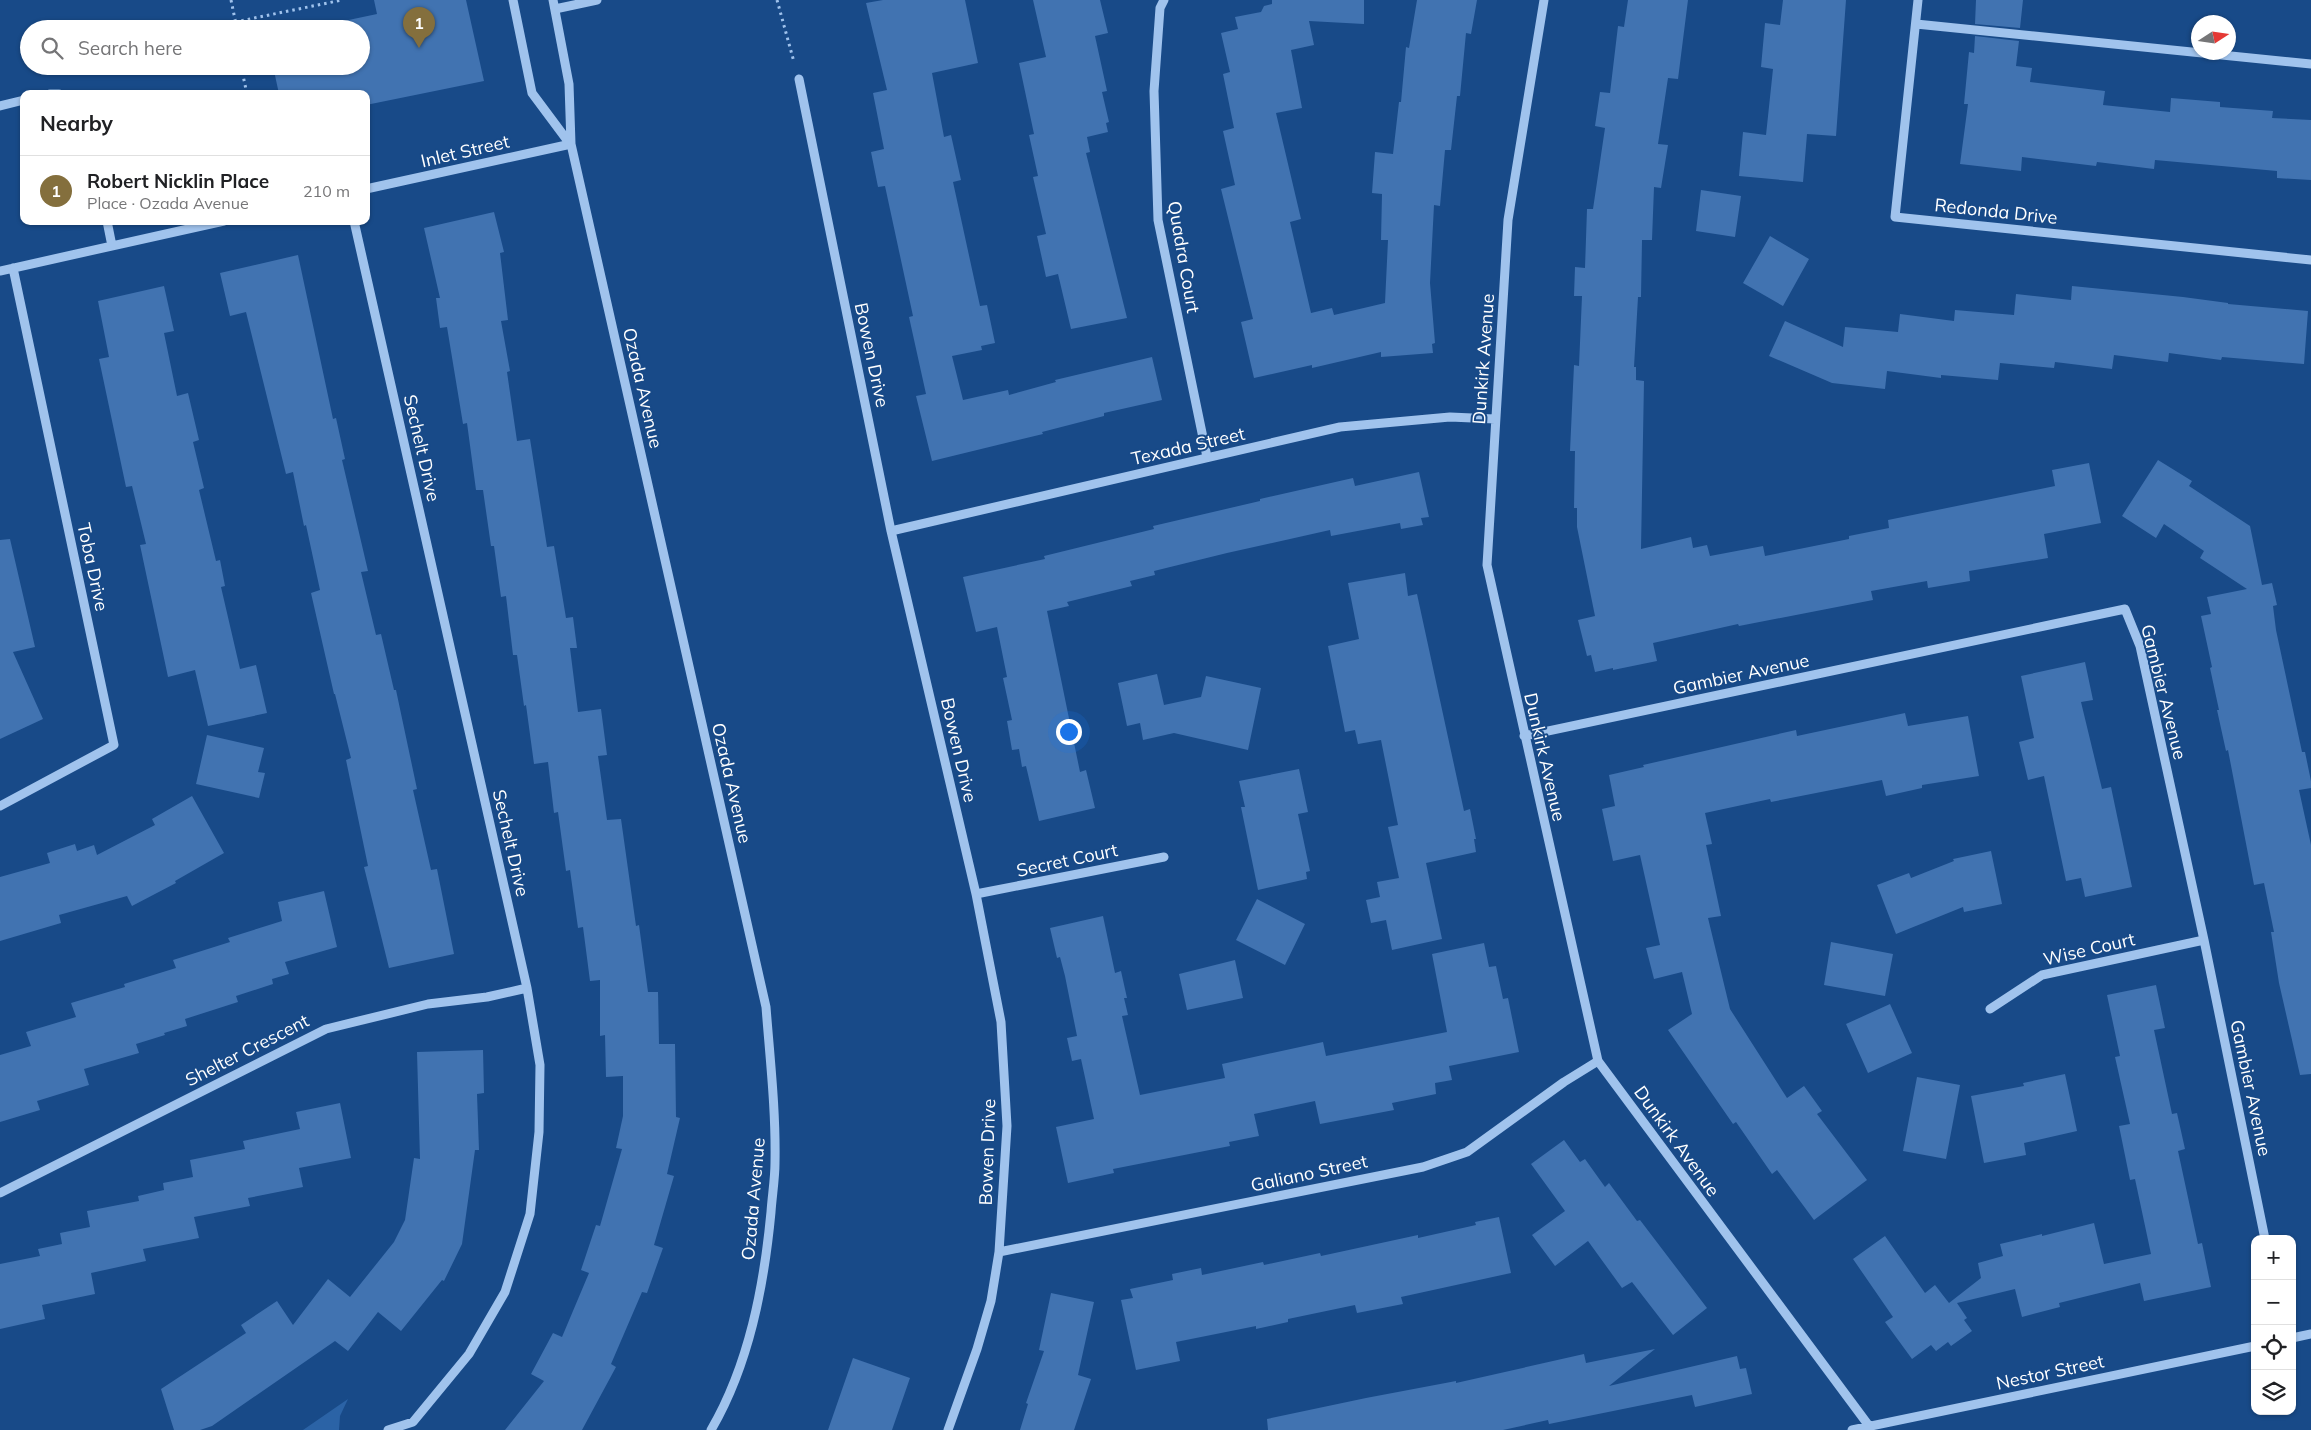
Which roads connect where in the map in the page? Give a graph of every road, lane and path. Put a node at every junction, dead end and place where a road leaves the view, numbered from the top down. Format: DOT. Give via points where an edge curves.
graph roads {
  1 [pos="230,0"];
  2 [pos="315,0"];
  3 [pos="342,0"];
  4 [pos="513,0"];
  5 [pos="597,0"];
  6 [pos="777,0"];
  7 [pos="1164,0"];
  8 [pos="1544,0"];
  9 [pos="1918,0"];
  10 [pos="554,4"];
  11 [pos="316,6"];
  12 [pos="235,20"];
  13 [pos="245,20"];
  14 [pos="1916,24"];
  15 [pos="2311,64"];
  16 [pos="243,75"];
  17 [pos="799,79"];
  18 [pos="246,90"];
  19 [pos="20,101"];
  20 [pos="0,106"];
  21 [pos="571,144"];
  22 [pos="370,188"];
  23 [pos="108,225"];
  24 [pos="206,225"];
  25 [pos="355,225"];
  26 [pos="112,246"];
  27 [pos="2311,260"];
  28 [pos="13,268"];
  29 [pos="0,271"];
  30 [pos="1495,419"];
  31 [pos="1207,457"];
  32 [pos="891,531"];
  33 [pos="1524,736"];
  34 [pos="0,806"];
  35 [pos="1164,857"];
  36 [pos="976,894"];
  37 [pos="2204,940"];
  38 [pos="527,988"];
  39 [pos="1990,1009"];
  40 [pos="1598,1061"];
  41 [pos="0,1193"];
  42 [pos="2264,1235"];
  43 [pos="999,1252"];
  44 [pos="2311,1334"];
  45 [pos="2296,1337"];
  46 [pos="2251,1347"];
  47 [pos="1871,1428"];
  48 [pos="388,1430"];
  49 [pos="711,1430"];
  50 [pos="948,1430"];
  51 [pos="1852,1430"];
  1 -- 12 [label="path"];
  2 -- 11 [label="path"];
  3 -- 11 [label="path"];
  4 -- 21 [label="street, Ozada Avenue" via="532,93"];
  5 -- 10 [label="street"];
  6 -- 17 [label="path"];
  7 -- 31 [label="street, Quadra Court" via="1160,8 1154,91 1158,220"];
  8 -- 30 [label="street, Dunkirk Avenue" via="1508,220"];
  9 -- 14 [label="street, Redonda Drive"];
  10 -- 21 [label="street, Ozada Avenue" via="569,84"];
  11 -- 13 [label="path"];
  14 -- 15 [label="street"];
  14 -- 27 [label="street, Redonda Drive" via="1895,216"];
  16 -- 18 [label="path"];
  17 -- 32 [label="street, Bowen Drive"];
  19 -- 20 [label="street"];
  21 -- 22 [label="street, Inlet Street"];
  21 -- 49 [label="street, Ozada Avenue" via="766,1007 774,1097 775,1165 767,1250 751,1332 722,1411"];
  23 -- 26 [label="street"];
  24 -- 26 [label="street"];
  25 -- 38 [label="street, Sechelt Drive"];
  26 -- 28 [label="street"];
  28 -- 29 [label="street"];
  28 -- 34 [label="street, Toba Drive" via="114,746"];
  30 -- 31 [label="street, Texada Street" via="1450,418 1340,427"];
  30 -- 33 [label="street, Dunkirk Avenue" via="1487,565"];
  31 -- 32 [label="street, Texada Street"];
  32 -- 36 [label="street, Bowen Drive"];
  33 -- 37 [label="street, Gambier Avenue" via="2125,609 2140,646"];
  33 -- 40 [label="street, Dunkirk Avenue"];
  35 -- 36 [label="street, Secret Court"];
  36 -- 43 [label="street, Bowen Drive" via="1001,1022 1007,1126"];
  37 -- 39 [label="street, Wise Court" via="2042,975"];
  37 -- 42 [label="street, Gambier Avenue"];
  38 -- 41 [label="street, Shelter Crescent" via="428,1004 326,1029"];
  38 -- 48 [label="street, Sechelt Drive" via="540,1065 539,1132 530,1214 505,1292 470,1354 413,1422"];
  40 -- 43 [label="street, Galiano Street" via="1466,1152 1446,1160"];
  40 -- 47 [label="street, Dunkirk Avenue"];
  43 -- 50 [label="street, Bowen Drive" via="988,1309"];
  44 -- 45 [label="street"];
  46 -- 47 [label="street, Nestor Street"];
  47 -- 51 [label="street, Nestor Street"];
}
